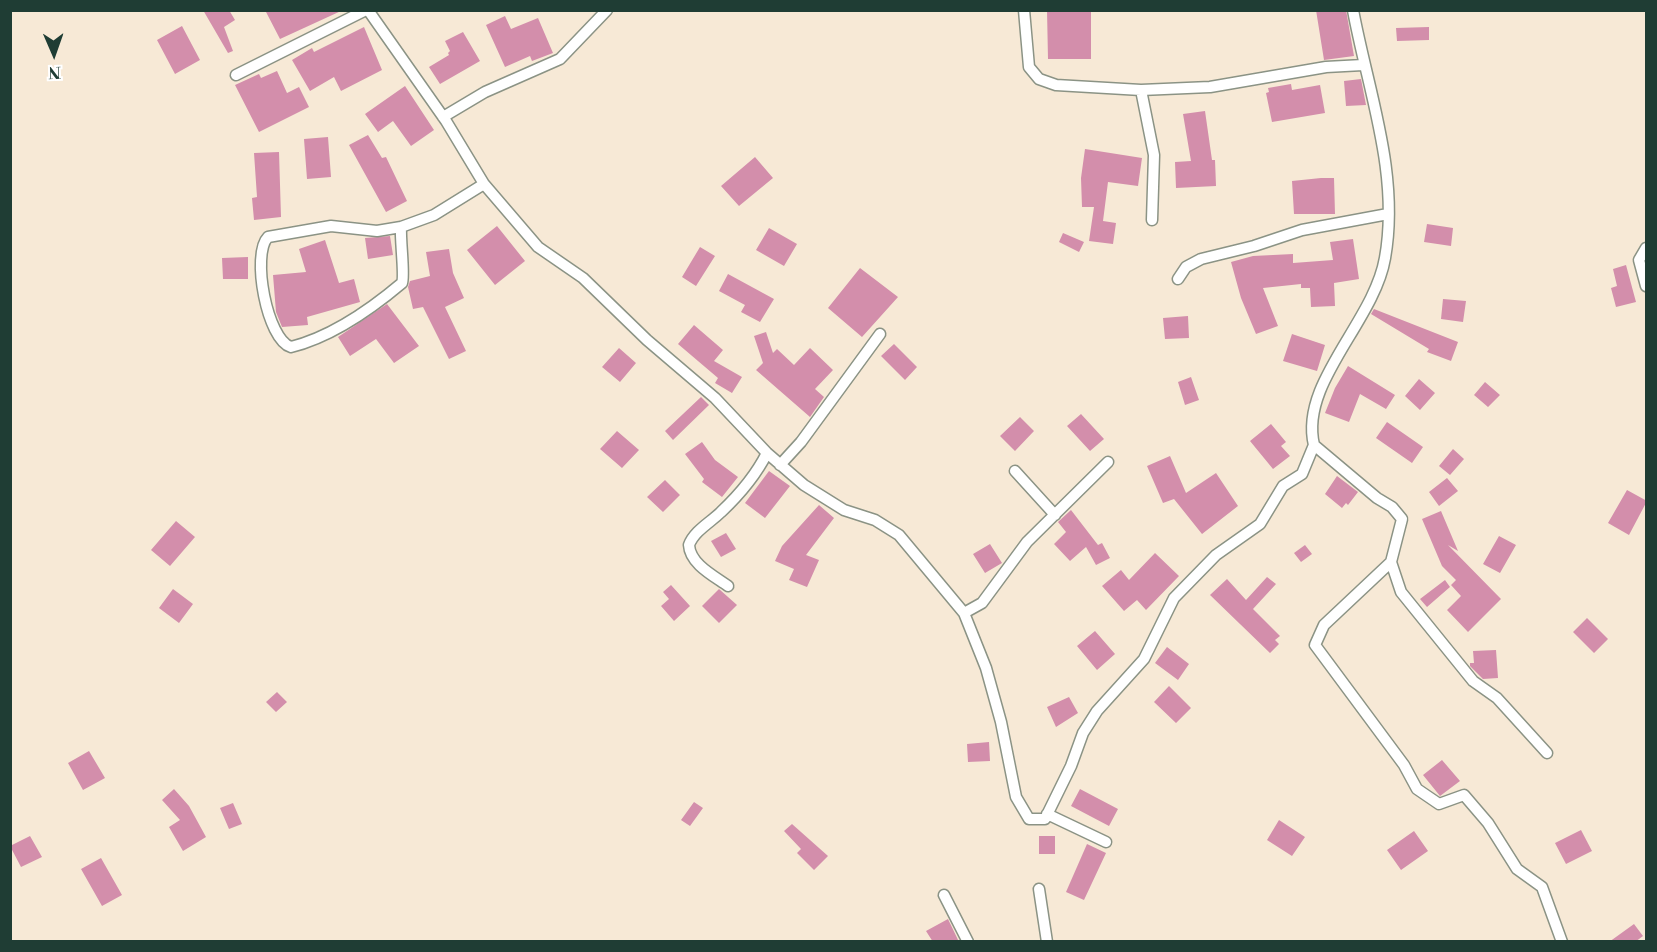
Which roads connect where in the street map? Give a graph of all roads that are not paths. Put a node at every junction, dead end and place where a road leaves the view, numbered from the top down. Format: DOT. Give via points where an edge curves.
graph roads {
  1 [pos="367,10"];
  2 [pos="607,10"];
  3 [pos="1024,10"];
  4 [pos="1353,10"];
  5 [pos="1363,65"];
  6 [pos="236,75"];
  7 [pos="1141,90"];
  8 [pos="443,117"];
  9 [pos="484,184"];
  10 [pos="1388,214"];
  11 [pos="1152,220"];
  12 [pos="401,227"];
  13 [pos="1647,248"];
  14 [pos="1178,279"];
  15 [pos="1647,286"];
  16 [pos="880,333"];
  17 [pos="1314,446"];
  18 [pos="767,453"];
  19 [pos="1108,462"];
  20 [pos="780,465"];
  21 [pos="1015,471"];
  22 [pos="1055,515"];
  23 [pos="1391,562"];
  24 [pos="728,586"];
  25 [pos="963,613"];
  26 [pos="1547,753"];
  27 [pos="1047,814"];
  28 [pos="1106,842"];
  29 [pos="1039,889"];
  30 [pos="944,895"];
  31 [pos="968,942"];
  32 [pos="1047,942"];
  33 [pos="1562,942"];
  1 -- 6 [label="street"];
  1 -- 8 [label="street"];
  2 -- 8 [label="street" via="560,59 485,92"];
  3 -- 7 [label="street" via="1029,67 1038,79 1066,86"];
  4 -- 5 [label="street"];
  5 -- 7 [label="street" via="1326,67 1210,87"];
  5 -- 10 [label="street" via="1377,110"];
  7 -- 11 [label="street" via="1154,154"];
  8 -- 9 [label="street"];
  9 -- 12 [label="street" via="434,215"];
  9 -- 18 [label="street" via="538,247 583,278 647,340 716,398"];
  10 -- 14 [label="street" via="1302,230 1201,259 1186,267"];
  10 -- 17 [label="street" via="1385,260 1375,289 1360,323 1318,392 1311,419"];
  12 -- 12 [label="street" via="400,258 405,277 402,283 316,339 291,347 281,341 263,289 261,252 266,240 273,234 331,226 377,231"];
  13 -- 15 [label="street" via="1639,260"];
  16 -- 20 [label="street"];
  17 -- 23 [label="street" via="1402,519"];
  17 -- 27 [label="street" via="1302,474 1282,486 1260,524 1216,555 1174,598 1144,659 1097,711 1083,733"];
  18 -- 20 [label="street"];
  18 -- 24 [label="street" via="744,488 689,544 698,563"];
  19 -- 22 [label="street"];
  20 -- 25 [label="street" via="844,510 875,520 899,535"];
  21 -- 22 [label="street"];
  22 -- 25 [label="street" via="1027,542 982,603"];
  23 -- 26 [label="street" via="1401,592 1473,681 1497,698"];
  23 -- 33 [label="street" via="1324,625 1315,645 1404,765 1417,789 1439,804 1464,795 1488,823 1517,869 1542,886"];
  25 -- 27 [label="street" via="986,668 1018,805 1029,819 1045,819"];
  27 -- 28 [label="street"];
  29 -- 32 [label="street"];
  30 -- 31 [label="street"];
}
